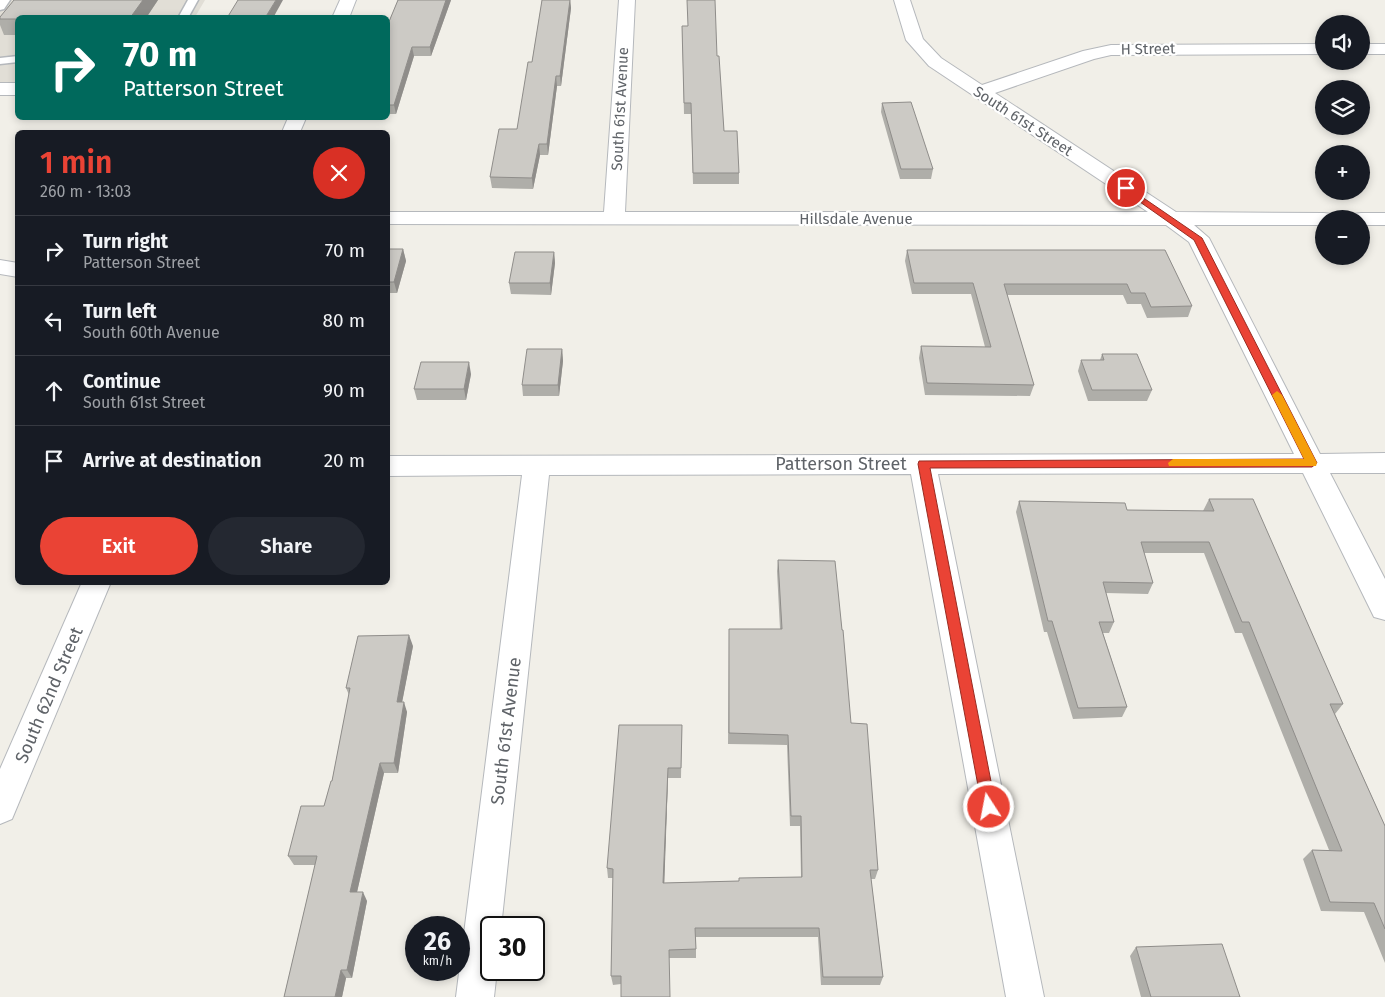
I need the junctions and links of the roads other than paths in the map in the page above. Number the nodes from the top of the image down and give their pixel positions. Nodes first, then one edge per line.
1 (5, 0) edge
2 (193, 0) edge
3 (348, 0) edge
4 (627, 0) edge
5 (902, 0) edge
6 (0, 7) edge
7 (185, 15) edge
8 (341, 15) edge
9 (1315, 49) edge
10 (1370, 49) edge
11 (1385, 49) edge
12 (15, 59) edge
13 (0, 61) edge
14 (0, 89) edge
15 (15, 89) edge
16 (978, 92) junction
17 (390, 218) edge
18 (614, 219) junction
19 (1171, 219) junction
20 (1315, 219) edge
21 (1370, 219) edge
22 (1385, 219) edge
23 (0, 267) edge
24 (15, 270) edge
25 (1312, 463) junction
26 (1385, 463) edge
27 (923, 464) junction
28 (537, 465) junction
29 (390, 466) edge
30 (96, 585) edge
31 (1385, 608) edge
32 (0, 808) edge
33 (476, 997) edge
34 (1025, 997) edge

1 - 6 lane
2 - 7 lane
3 - 8 street
4 - 18 street, South 61st Avenue
5 - 16 street, South 61st Street
9 - 16 street, H Street
10 - 11 street
12 - 13 lane
14 - 15 street
16 - 19 street, South 61st Street
17 - 18 street, Hillsdale Avenue
18 - 19 street, Hillsdale Avenue
19 - 20 street, Hillsdale Avenue
19 - 25 street, South 61st Street
21 - 22 street
23 - 24 street
25 - 26 street, Patterson Street
25 - 27 street, Patterson Street
25 - 31 street, South 61st Street
27 - 28 street, Patterson Street
27 - 34 street
28 - 29 street, Patterson Street
28 - 33 street, South 61st Avenue
30 - 32 street, South 62nd Street

